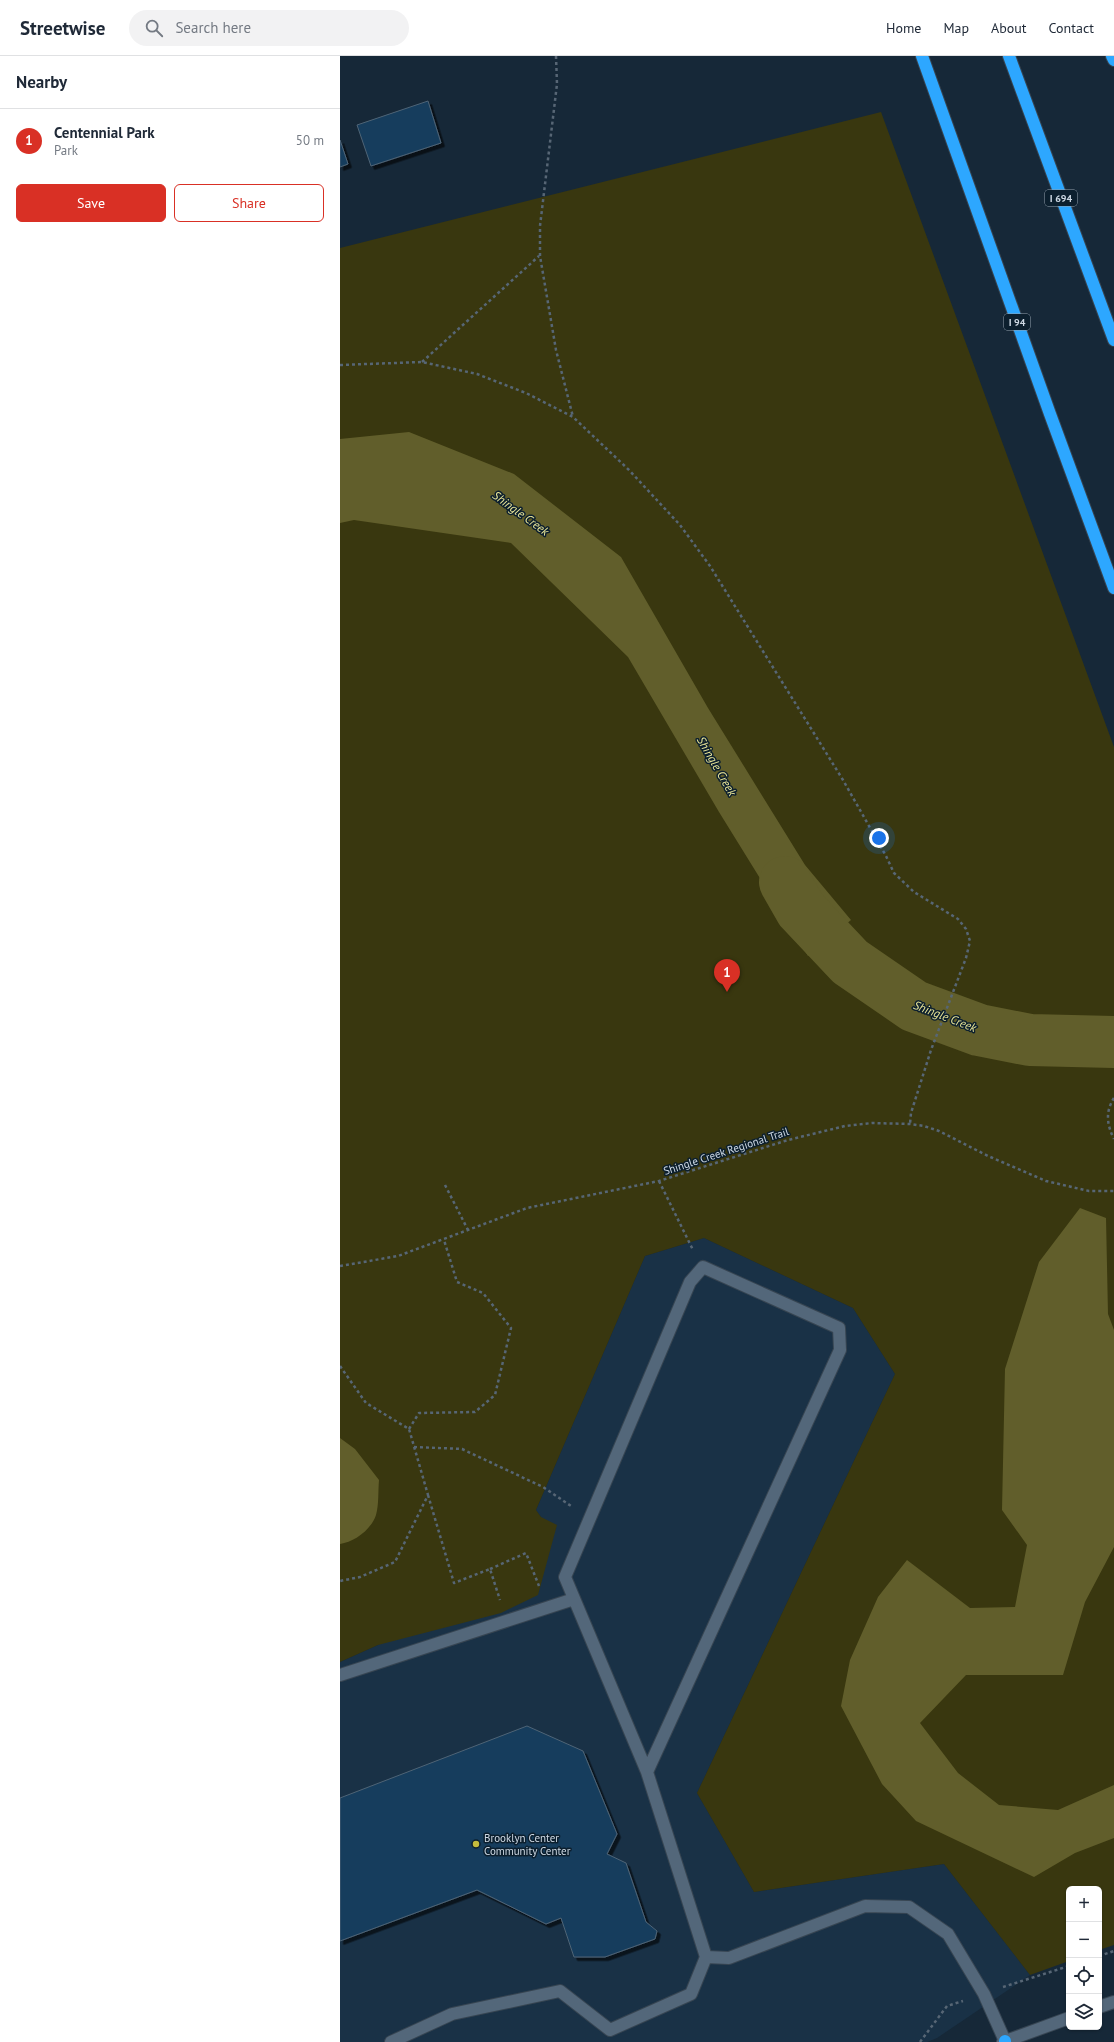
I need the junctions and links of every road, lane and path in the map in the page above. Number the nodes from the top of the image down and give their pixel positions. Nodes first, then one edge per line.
1 (556, 56) edge
2 (922, 56) edge
3 (1009, 56) edge
4 (1112, 56) edge
5 (1114, 60) edge
6 (540, 256) junction
7 (1114, 340) edge
8 (422, 362) junction
9 (340, 365) edge
10 (573, 417) junction
11 (1114, 588) edge
12 (1114, 1098) edge
13 (910, 1124) junction
14 (1114, 1139) edge
15 (659, 1181) junction
16 (445, 1185) dead end
17 (1114, 1191) edge
18 (468, 1230) junction
19 (444, 1240) junction
20 (340, 1266) edge
21 (704, 1267) junction
22 (340, 1366) edge
23 (409, 1429) junction
24 (414, 1447) junction
25 (428, 1495) junction
26 (589, 1518) junction
27 (490, 1569) junction
28 (340, 1581) edge
29 (539, 1586) junction
30 (533, 1589) dead end
31 (574, 1599) junction
32 (501, 1603) dead end
33 (549, 1608) junction
34 (340, 1675) edge
35 (647, 1772) junction
36 (1114, 1951) edge
37 (1102, 1955) edge
38 (706, 1957) junction
39 (1114, 2002) edge
40 (1102, 2006) edge
41 (1066, 2019) edge
42 (391, 2042) edge
43 (1004, 2042) edge

1 - 6 path
2 - 11 highway, I 94
3 - 7 highway, I 694
4 - 5 highway
6 - 8 path
6 - 10 path
8 - 9 path
8 - 10 path
10 - 13 path
12 - 14 path
13 - 15 path, Shingle Creek Regional Trail
13 - 17 path, Shingle Creek Regional Trail
15 - 18 path, Shingle Creek Regional Trail
15 - 21 path
16 - 18 path
18 - 19 path, Shingle Creek Regional Trail
19 - 20 path, Shingle Creek Regional Trail
19 - 23 path
21 - 26 street
21 - 35 street
22 - 23 path
23 - 24 path
24 - 25 path
24 - 26 path
25 - 27 path
25 - 28 path
26 - 31 street
27 - 29 path
27 - 32 path
29 - 30 path
29 - 33 path
31 - 33 street
31 - 35 street
33 - 34 street
35 - 38 street
36 - 37 path
38 - 42 street
38 - 43 street
39 - 40 street
41 - 43 street

